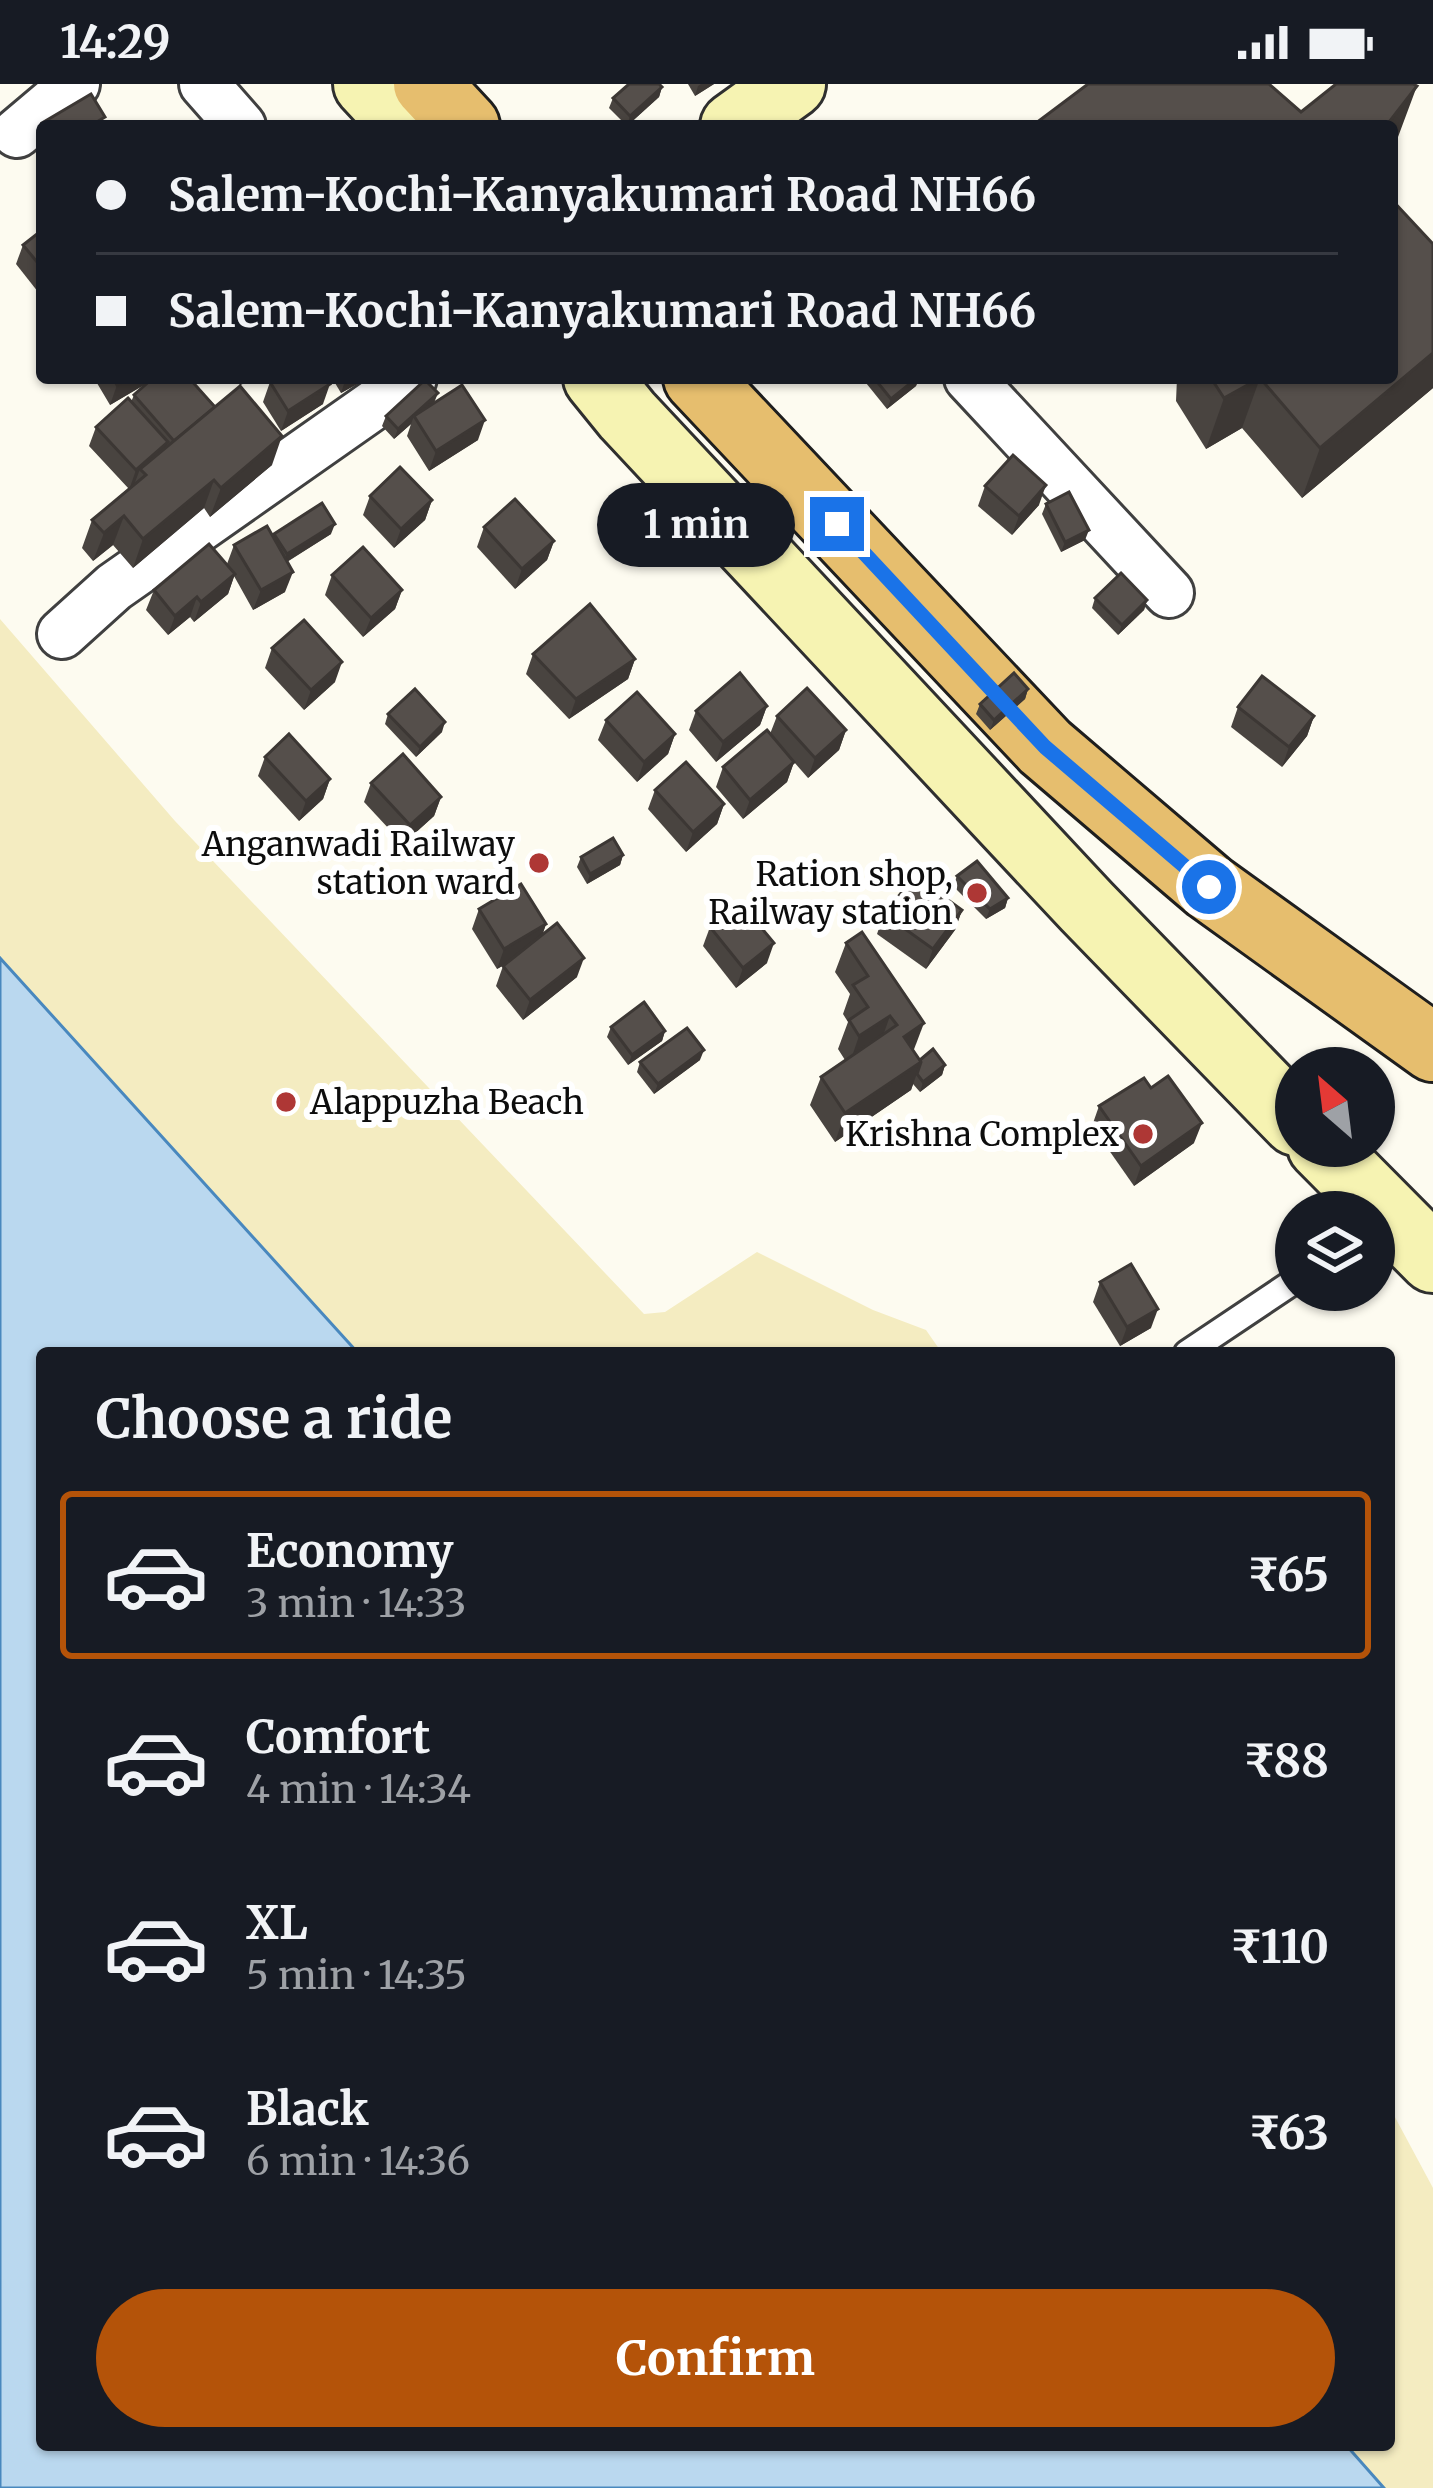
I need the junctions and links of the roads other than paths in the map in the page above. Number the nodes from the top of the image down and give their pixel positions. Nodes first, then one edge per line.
1 (75, 84) edge
2 (205, 84) edge
3 (367, 84) edge
4 (427, 84) edge
5 (791, 84) edge
6 (38, 120) edge
7 (236, 120) edge
8 (400, 120) edge
9 (460, 120) edge
10 (742, 120) edge
11 (403, 384) edge
12 (602, 384) edge
13 (703, 384) edge
14 (976, 384) edge
15 (1169, 592) dead end
16 (62, 634) dead end
17 (1433, 1048) edge
18 (1275, 1100) edge
19 (1340, 1167) edge
20 (1400, 1235) edge
21 (1275, 1294) edge
22 (1196, 1347) edge

1 - 6 street
2 - 7 street
3 - 8 main road
4 - 9 highway
5 - 10 main road
11 - 16 street
12 - 18 main road
13 - 17 highway
14 - 15 street
19 - 20 main road
21 - 22 lane

